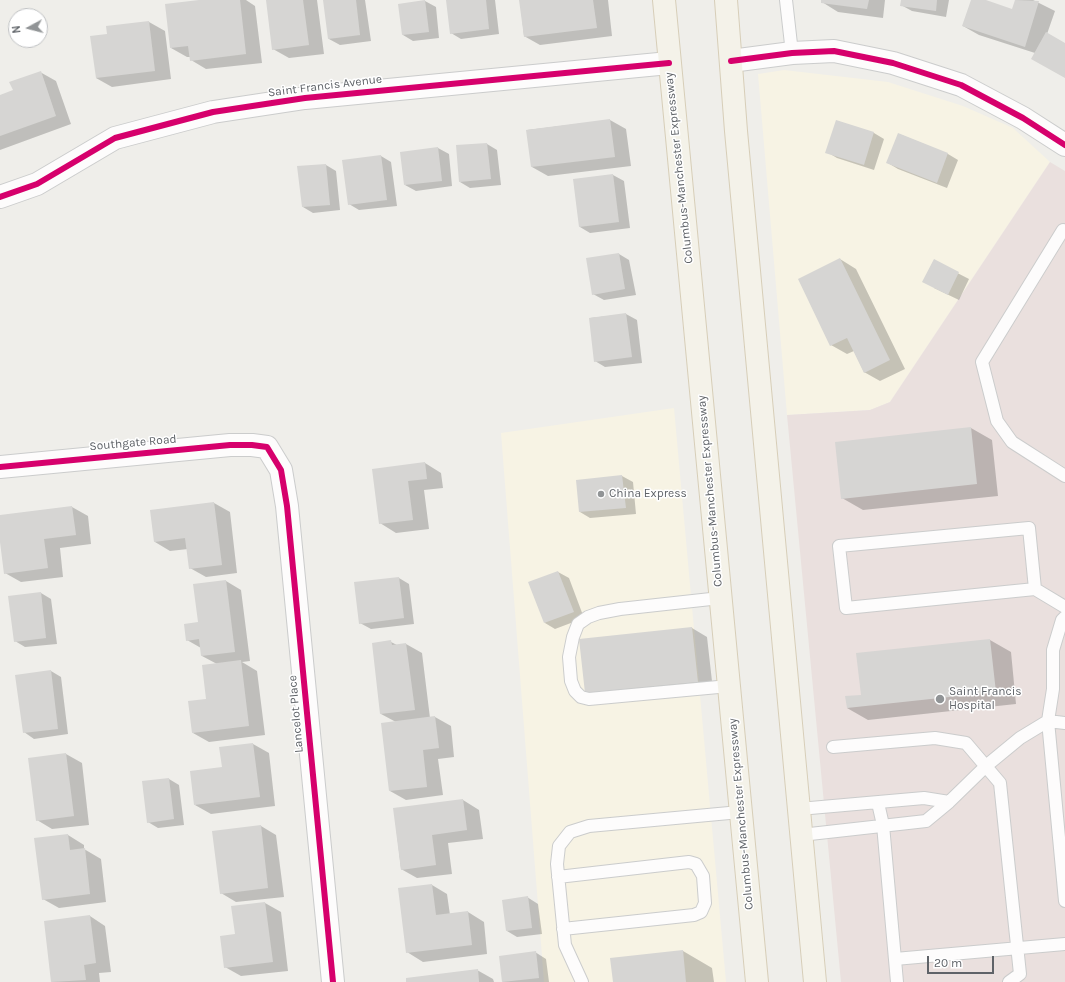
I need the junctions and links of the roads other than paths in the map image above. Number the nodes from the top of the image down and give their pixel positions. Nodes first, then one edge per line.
1 (664, 0) edge
2 (726, 0) edge
3 (786, 0) edge
4 (792, 53) junction
5 (731, 61) junction
6 (669, 63) junction
7 (1065, 144) edge
8 (0, 196) edge
9 (1065, 231) edge
10 (267, 447) joint
11 (0, 466) edge
12 (1065, 476) edge
13 (1035, 589) junction
14 (720, 598) junction
15 (1065, 607) edge
16 (1065, 617) edge
17 (728, 686) junction
18 (1048, 721) junction
19 (1065, 722) edge
20 (833, 747) dead end
21 (986, 766) junction
22 (878, 802) junction
23 (949, 802) junction
24 (799, 809) junction
25 (740, 812) junction
26 (883, 825) junction
27 (801, 835) junction
28 (558, 877) junction
29 (1065, 901) edge
30 (563, 929) junction
31 (752, 936) junction
32 (1065, 944) edge
33 (1018, 948) junction
34 (895, 959) junction
35 (333, 982) edge
36 (582, 982) edge
37 (757, 982) edge
38 (772, 982) edge
39 (815, 982) edge
40 (897, 982) edge
41 (1009, 982) edge

1 - 6 main road, Columbus-Manchester Expressway
2 - 5 main road
3 - 4 lane
4 - 5 street
4 - 7 street
5 - 24 main road
6 - 8 street, Saint Francis Avenue
6 - 14 main road, Columbus-Manchester Expressway
9 - 12 lane
10 - 11 street, Southgate Road
10 - 35 street, Lancelot Place
13 - 13 lane
13 - 15 lane
14 - 17 main road, Columbus-Manchester Expressway
14 - 17 lane
16 - 18 lane
17 - 25 main road, Columbus-Manchester Expressway
18 - 19 lane
18 - 21 lane
18 - 29 lane
20 - 21 lane
21 - 23 lane
21 - 33 lane
22 - 23 lane
22 - 24 lane
22 - 26 lane
23 - 26 lane
24 - 27 main road
25 - 28 lane
25 - 31 main road, Columbus-Manchester Expressway
26 - 27 lane
26 - 34 lane
27 - 39 main road
28 - 30 lane
28 - 30 lane
30 - 36 lane
31 - 37 main road, Columbus-Manchester Expressway
31 - 38 main road
32 - 33 lane
33 - 34 lane
33 - 41 lane
34 - 40 lane

